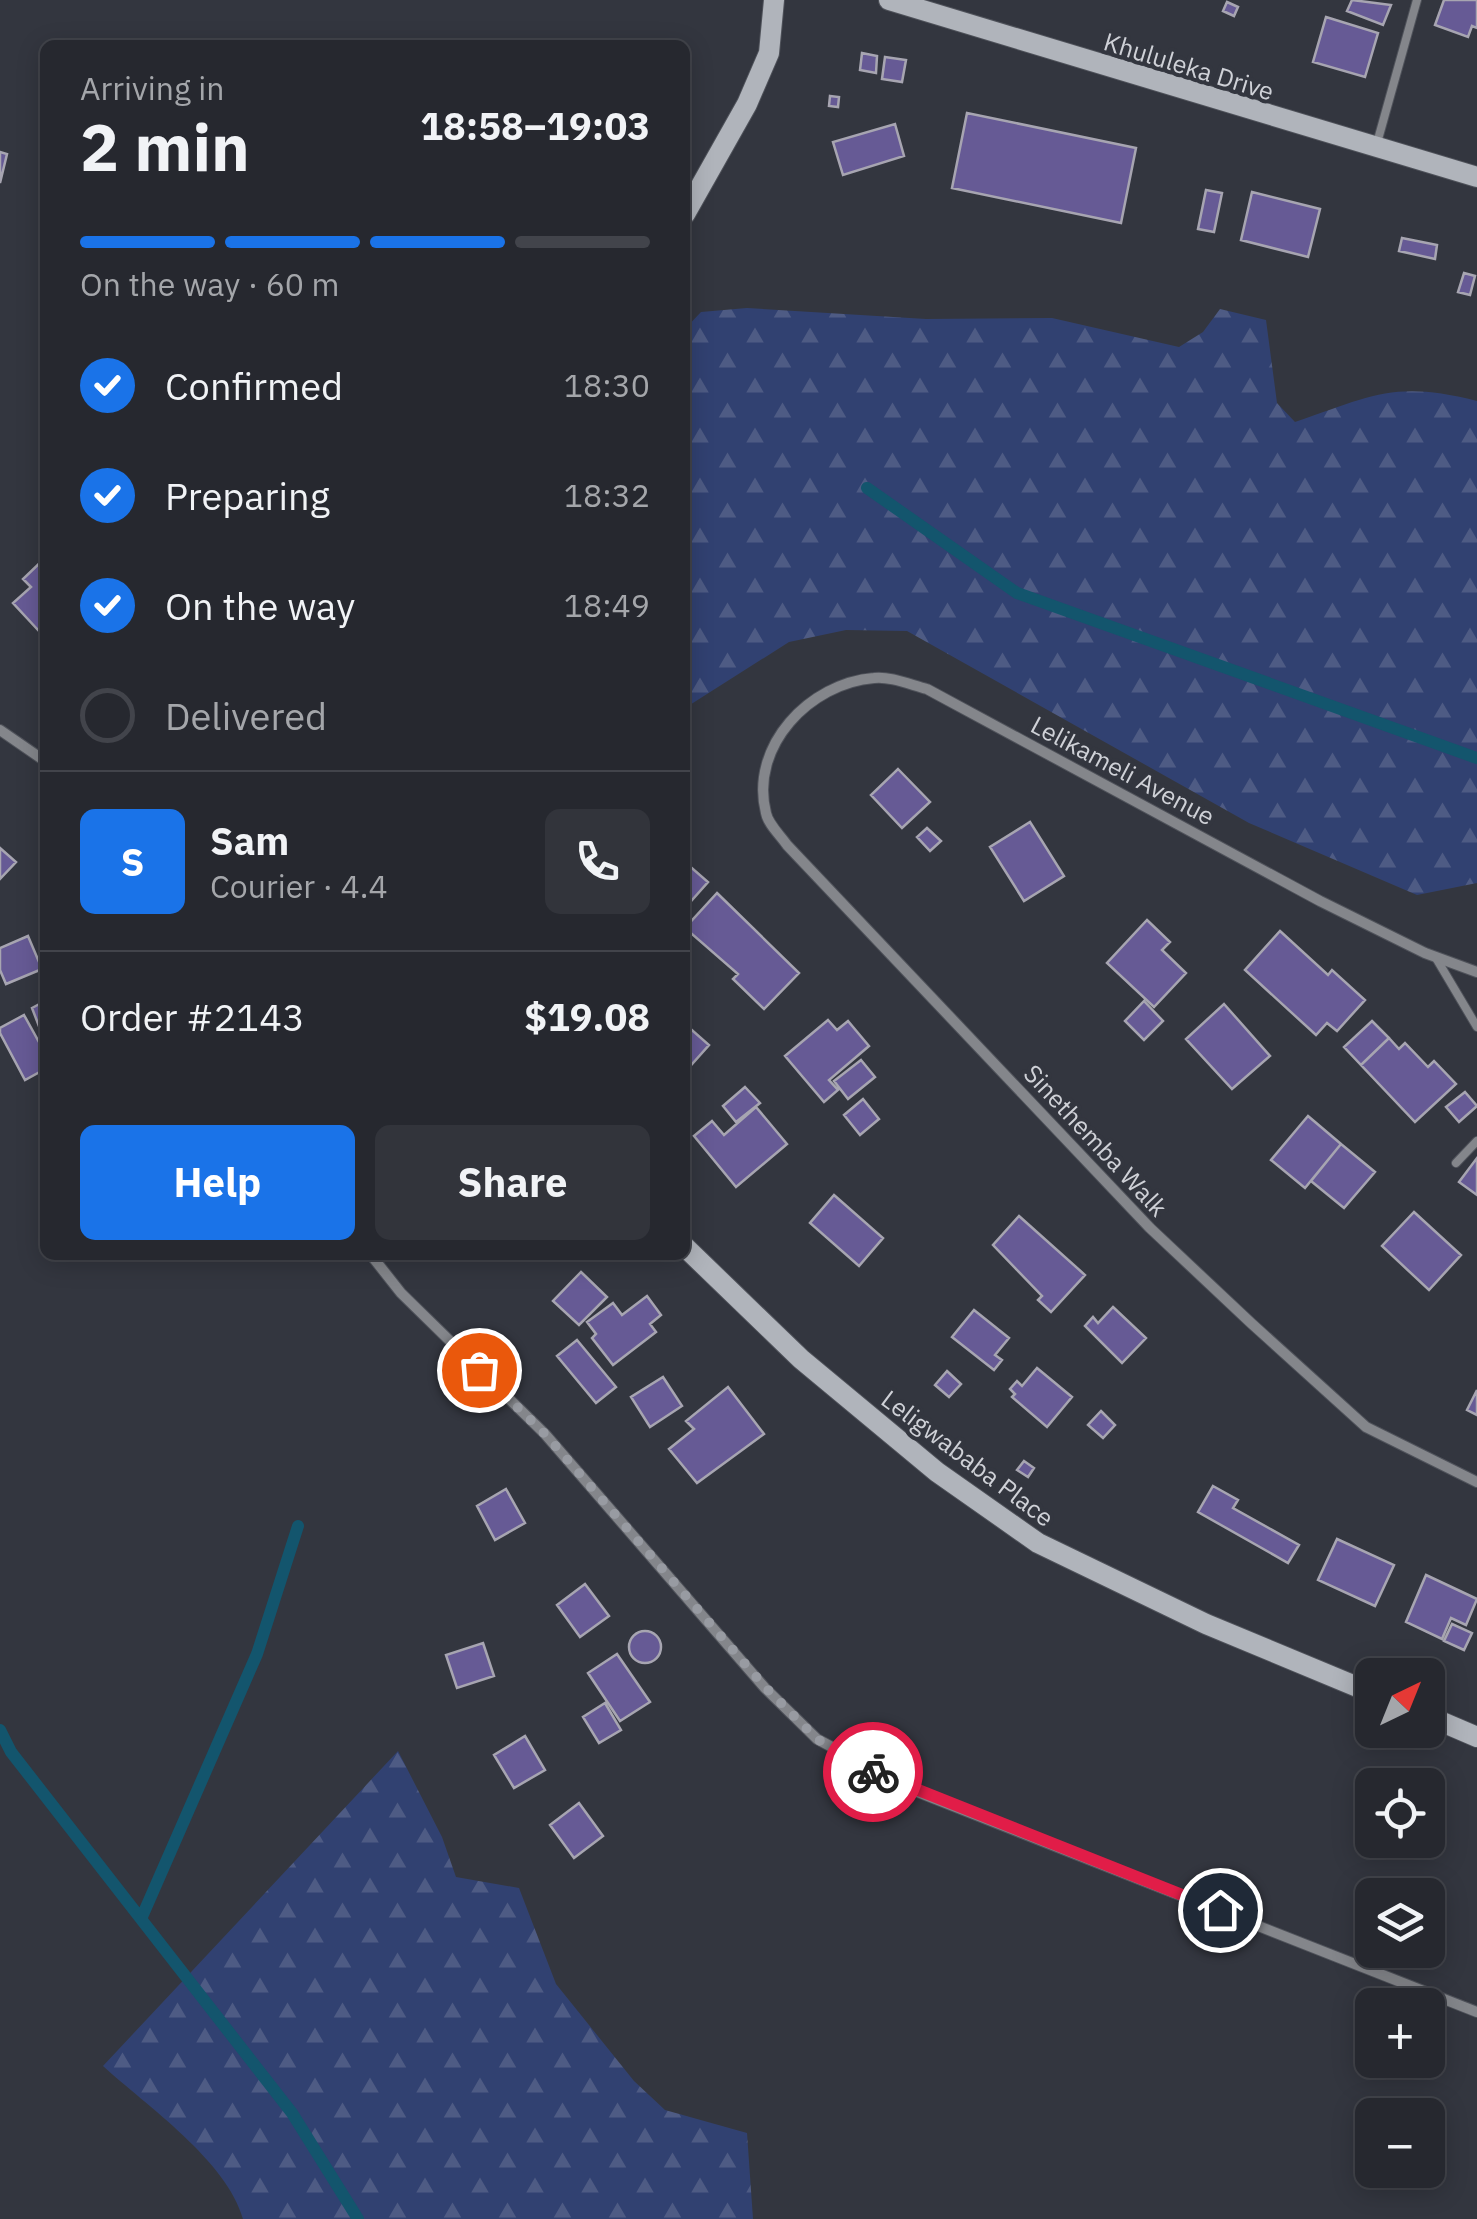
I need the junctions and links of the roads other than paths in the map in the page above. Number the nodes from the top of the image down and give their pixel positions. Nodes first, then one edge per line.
1 (774, 0) edge
2 (888, 0) edge
3 (1418, 0) edge
4 (1376, 148) junction
5 (1477, 177) edge
6 (690, 205) edge
7 (0, 730) edge
8 (40, 758) edge
9 (769, 760) joint
10 (1436, 957) junction
11 (1477, 972) edge
12 (1477, 1027) edge
13 (1477, 1140) edge
14 (1456, 1163) dead end
15 (690, 1253) edge
16 (375, 1260) edge
17 (1477, 1482) edge
18 (1355, 1686) edge
19 (1445, 1723) edge
20 (1477, 1737) edge
21 (1477, 2012) edge

1 - 6 street
2 - 4 street, Khululeka Drive
3 - 4 lane
4 - 5 street, Khululeka Drive
7 - 8 street
9 - 10 street, Lelikameli Avenue
9 - 17 street, Sinethemba Walk
10 - 11 street, Lelikameli Avenue
10 - 12 lane
13 - 14 lane
15 - 18 street, Leligwababa Place
16 - 21 street
19 - 20 street

